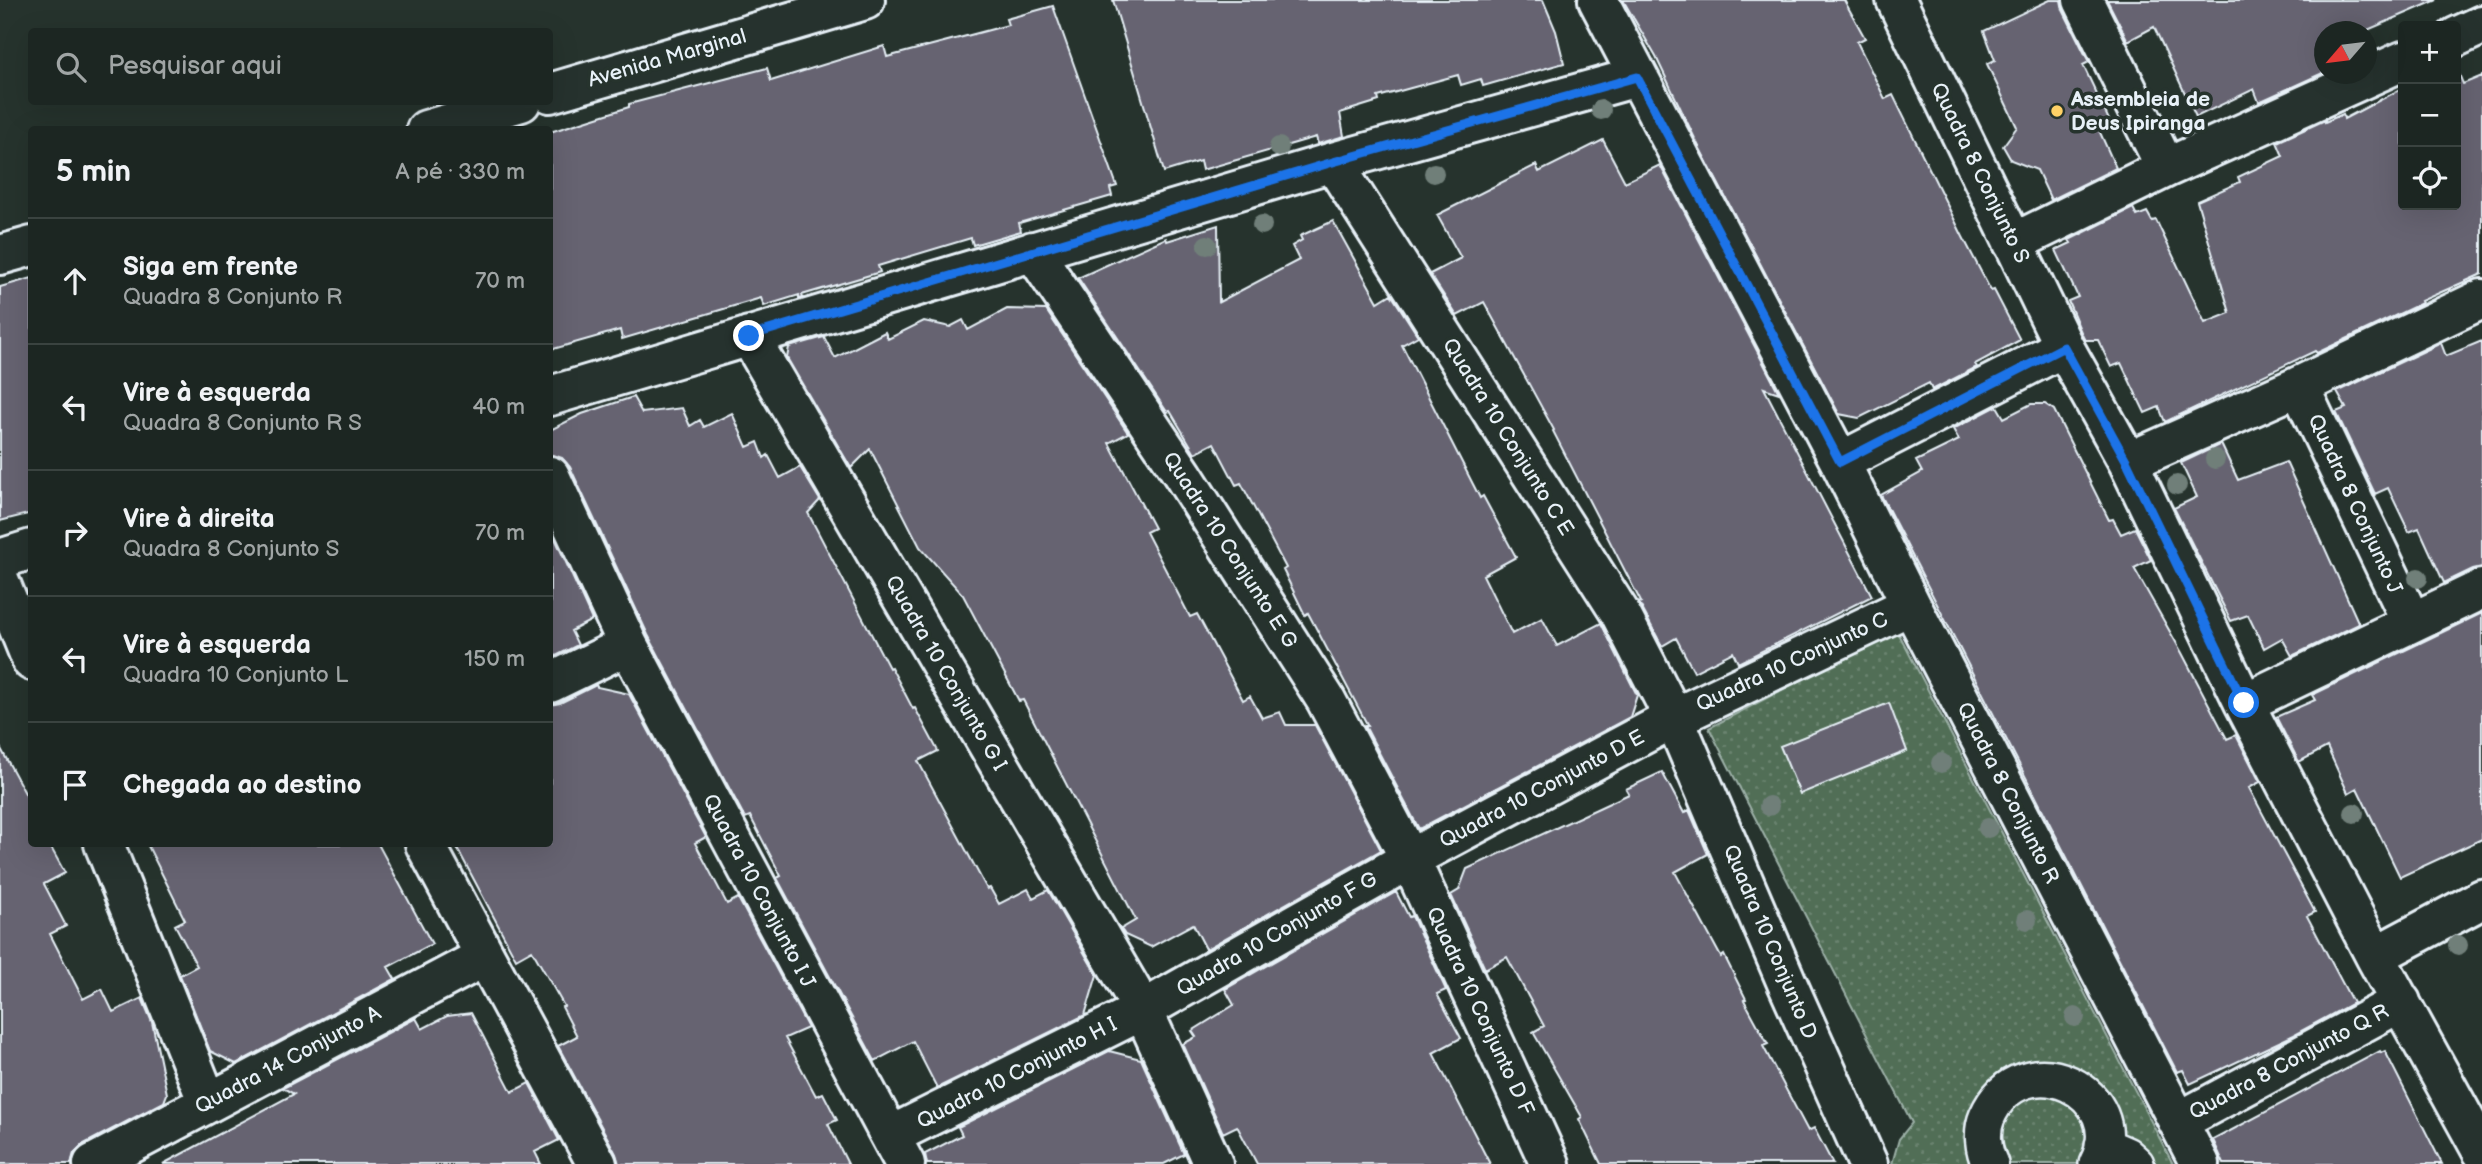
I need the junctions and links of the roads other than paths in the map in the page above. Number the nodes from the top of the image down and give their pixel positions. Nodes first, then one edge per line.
1 (865, 0) edge
2 (1598, 0) edge
3 (2083, 0) edge
4 (1904, 3) edge
5 (2482, 25) edge
6 (2461, 35) edge
7 (2398, 63) edge
8 (1637, 77) junction
9 (553, 92) edge
10 (511, 105) edge
11 (440, 126) edge
12 (1333, 162) junction
13 (2166, 168) junction
14 (2013, 243) junction
15 (28, 247) edge
16 (1033, 251) junction
17 (0, 255) edge
18 (2482, 299) edge
19 (749, 336) junction
20 (2064, 347) junction
21 (2299, 386) junction
22 (553, 396) edge
23 (1840, 462) junction
24 (2127, 462) junction
25 (553, 483) edge
26 (28, 550) edge
27 (0, 559) edge
28 (0, 582) edge
29 (2482, 589) edge
30 (1911, 605) junction
31 (2411, 621) junction
32 (628, 645) junction
33 (28, 651) edge
34 (553, 682) edge
35 (2244, 703) junction
36 (1674, 718) junction
37 (105, 847) edge
38 (427, 847) edge
39 (1410, 859) junction
40 (2482, 899) edge
41 (2375, 956) junction
42 (484, 957) junction
43 (2400, 1002) junction
44 (1143, 1010) junction
45 (208, 1103) junction
46 (2178, 1122) junction
47 (897, 1150) edge
48 (2482, 1151) edge
49 (2100, 1154) edge
50 (93, 1164) edge
51 (597, 1164) edge
52 (1213, 1164) edge
53 (1550, 1164) edge
54 (1868, 1164) edge
55 (1990, 1164) edge
56 (2136, 1164) edge
57 (2200, 1164) edge

1 - 9 street, Avenida Marginal
2 - 8 street
3 - 13 street
4 - 14 street, Quadra 8 Conjunto S
5 - 6 street
7 - 13 street
8 - 12 street
8 - 23 street
10 - 11 street
12 - 16 street
12 - 36 street, Quadra 10 Conjunto C E
13 - 14 street
14 - 20 street, Quadra 8 Conjunto S
15 - 17 street
16 - 19 street
16 - 39 street, Quadra 10 Conjunto E G
18 - 21 street
19 - 22 street
19 - 44 street, Quadra 10 Conjunto G I
20 - 23 street
20 - 24 street
21 - 24 street
21 - 31 street, Quadra 8 Conjunto J
23 - 30 street, Quadra 8 Conjunto R
24 - 35 street
25 - 32 street, Quadra 10 Conjunto I J
26 - 27 street
28 - 33 street
29 - 31 street
30 - 36 street, Quadra 10 Conjunto C
30 - 46 street, Quadra 8 Conjunto R
31 - 35 street
32 - 34 street
32 - 47 street, Quadra 10 Conjunto I J
35 - 41 street
36 - 39 street, Quadra 10 Conjunto D E
36 - 54 street, Quadra 10 Conjunto D
37 - 45 street
38 - 42 street
39 - 44 street, Quadra 10 Conjunto F G
39 - 53 street, Quadra 10 Conjunto D F
40 - 41 street
41 - 43 street
42 - 45 street, Quadra 14 Conjunto A
42 - 51 street
43 - 46 street, Quadra 8 Conjunto Q R
43 - 48 street
44 - 47 street, Quadra 10 Conjunto H I
44 - 52 street, Quadra 10 Conjunto G I
45 - 50 street, Quadra 14 Conjunto A
46 - 57 street, Quadra 8 Conjunto R
49 - 55 street
49 - 56 street

